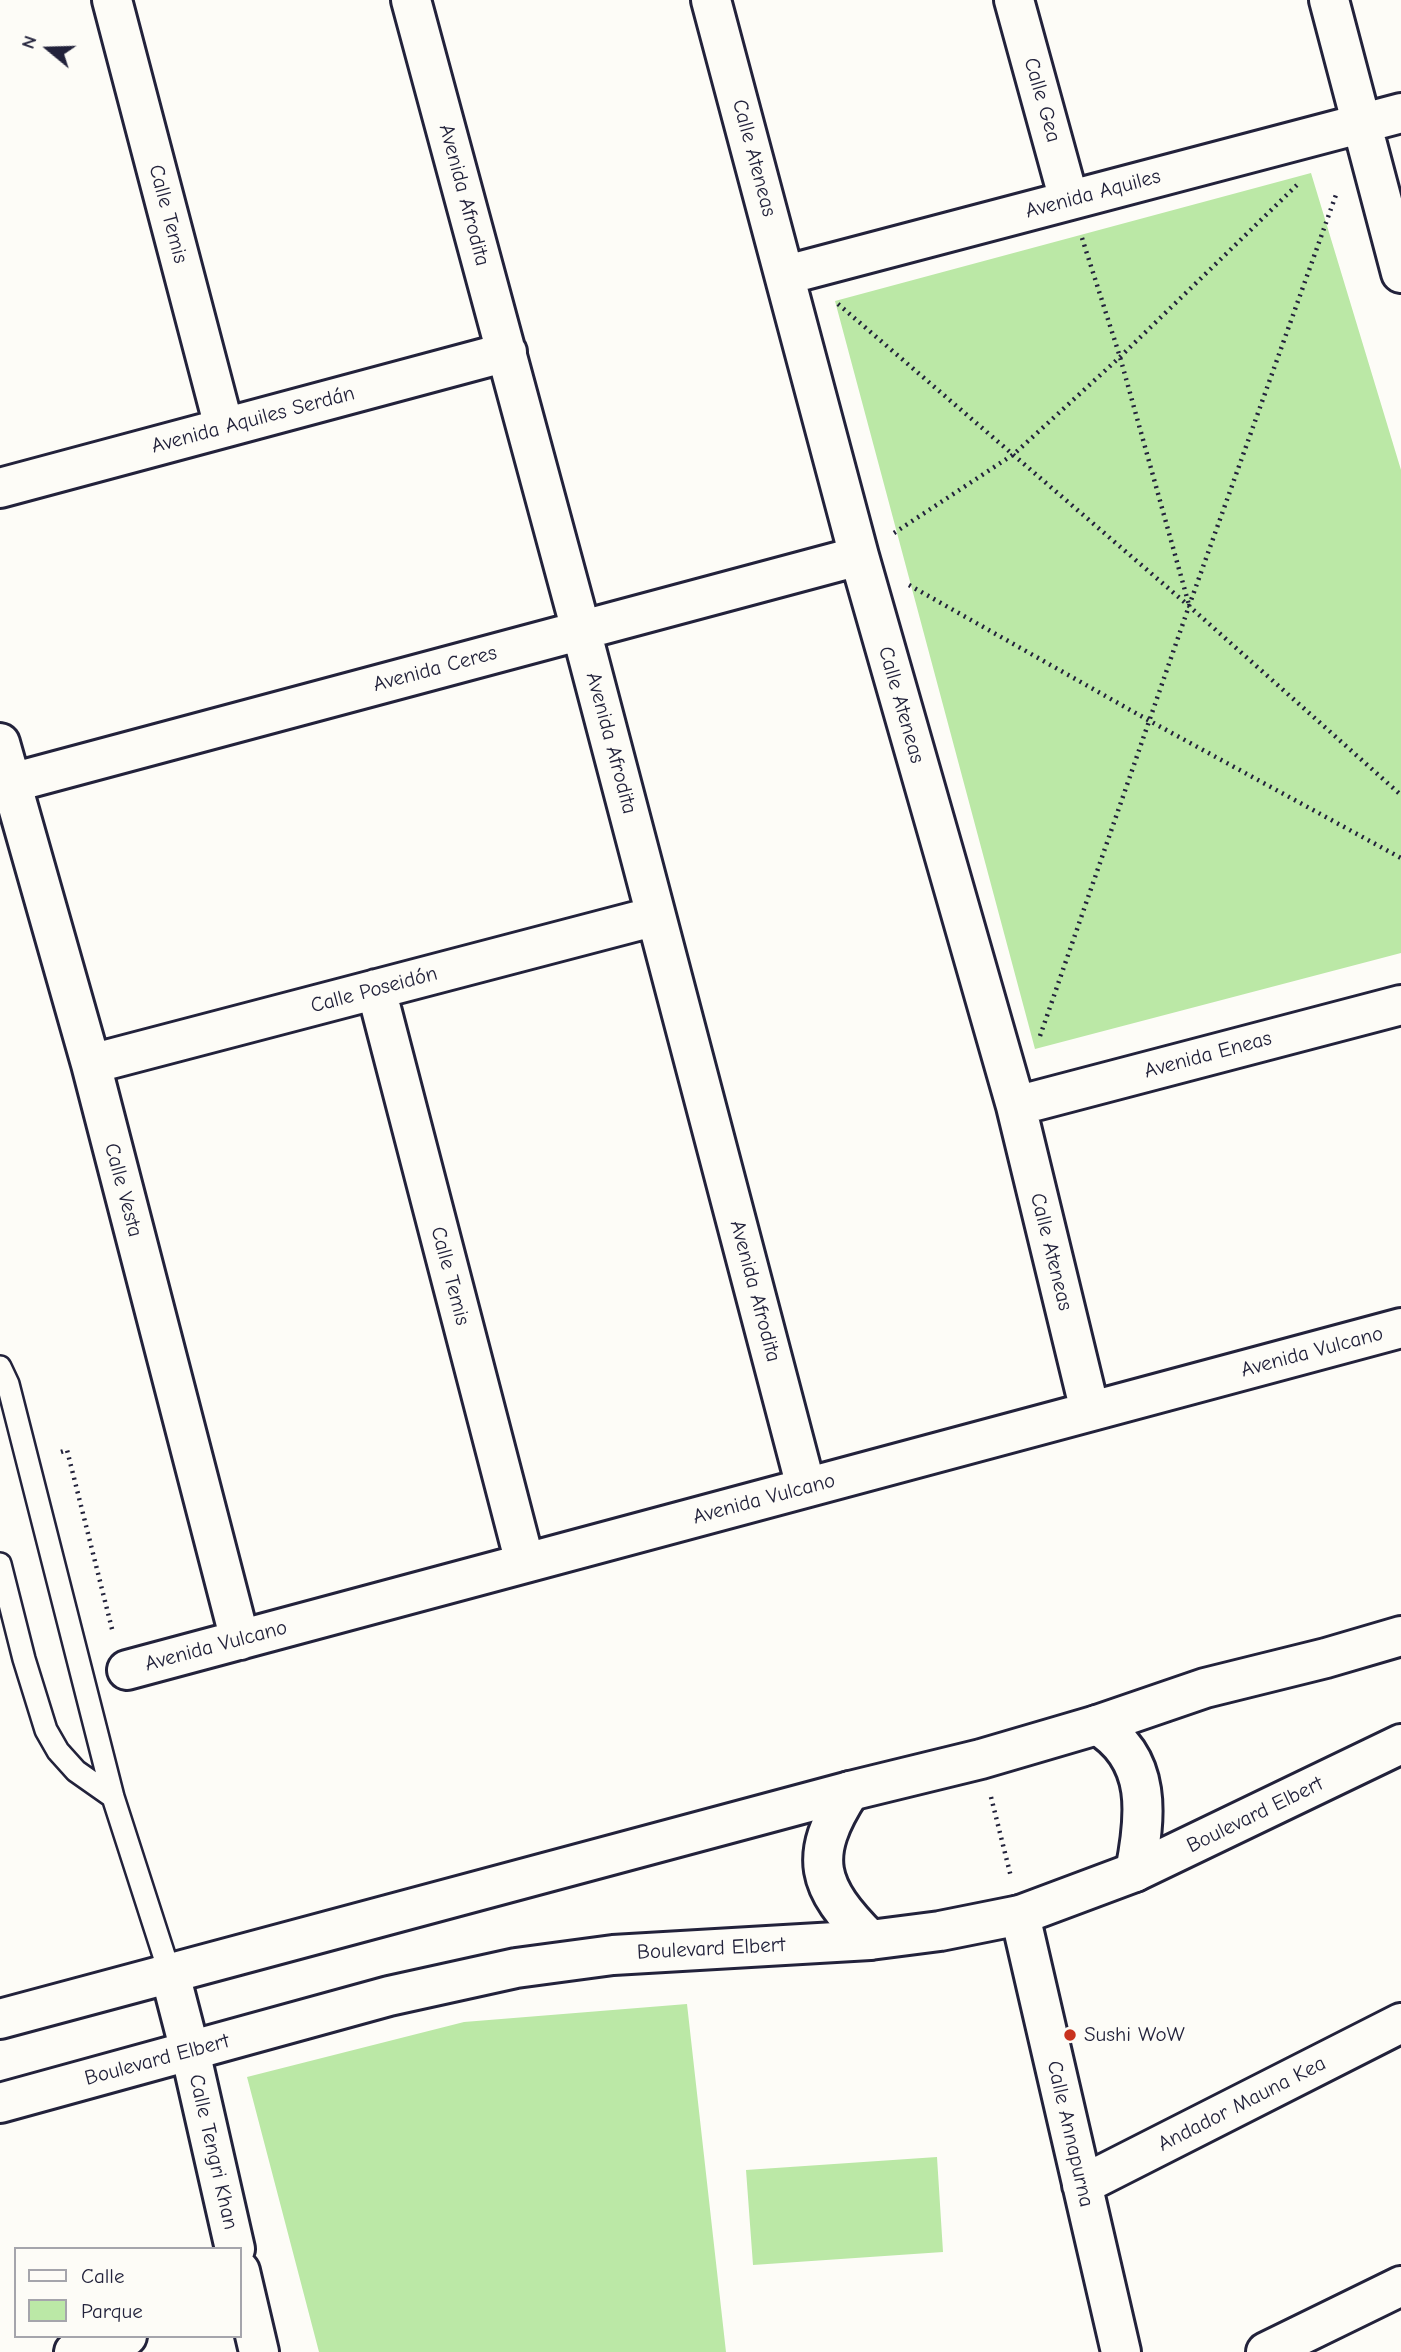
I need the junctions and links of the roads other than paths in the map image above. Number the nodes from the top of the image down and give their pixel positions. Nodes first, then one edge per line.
1 (112, 0) edge
2 (411, 0) edge
3 (712, 0) edge
4 (1014, 0) edge
5 (1329, 0) edge
6 (1401, 113) edge
7 (1361, 123) junction
8 (1069, 200) junction
9 (1401, 273) edge
10 (786, 275) junction
11 (507, 352) junction
12 (224, 427) junction
13 (0, 488) edge
14 (859, 556) junction
15 (581, 630) junction
16 (0, 743) edge
17 (11, 783) junction
18 (656, 916) junction
19 (376, 989) junction
20 (1401, 1005) edge
21 (91, 1064) junction
22 (1016, 1106) junction
23 (1401, 1328) edge
24 (3, 1379) edge
25 (1090, 1411) junction
26 (806, 1487) junction
27 (525, 1563) junction
28 (0, 1564) edge
29 (1401, 1636) edge
30 (240, 1640) junction
31 (127, 1670) road end
32 (1097, 1725) junction
33 (1401, 1744) edge
34 (849, 1791) junction
35 (113, 1797) junction
36 (1135, 1872) junction
37 (1020, 1915) junction
38 (870, 1940) junction
39 (170, 1974) junction
40 (0, 2019) edge
41 (1401, 2023) edge
42 (190, 2050) junction
43 (0, 2103) edge
44 (1082, 2185) junction
45 (235, 2247) edge
46 (1401, 2286) edge
47 (242, 2292) edge
48 (120, 2338) edge
49 (74, 2352) edge
50 (259, 2352) edge
51 (1121, 2352) edge
52 (1266, 2352) edge

1 - 12 street, Calle Temis
2 - 11 street, Avenida Afrodita
3 - 10 street, Calle Ateneas
4 - 8 street, Calle Gea
5 - 7 street
6 - 7 street, Avenida Aquiles
7 - 8 street, Avenida Aquiles
7 - 9 street
8 - 10 street, Avenida Aquiles
10 - 14 street, Calle Ateneas
11 - 12 street, Avenida Aquiles Serdán
11 - 15 street, Avenida Afrodita
12 - 13 street, Avenida Aquiles Serdán
14 - 15 street, Avenida Ceres
14 - 22 street, Calle Ateneas
15 - 17 street, Avenida Ceres
15 - 18 street, Avenida Afrodita
16 - 17 street, Calle Vesta
17 - 21 street, Calle Vesta
18 - 19 street, Calle Poseidón
18 - 26 street, Avenida Afrodita
19 - 21 street, Calle Poseidón
19 - 27 street, Calle Temis
20 - 22 street, Avenida Eneas
21 - 30 street, Calle Vesta
22 - 25 street, Calle Ateneas
23 - 25 street, Avenida Vulcano
24 - 35 lane
25 - 26 street, Avenida Vulcano
26 - 27 street, Avenida Vulcano
27 - 30 street, Avenida Vulcano
28 - 35 lane
29 - 32 street
30 - 31 street, Avenida Vulcano
32 - 34 street
32 - 36 street
33 - 36 street, Boulevard Elbert
34 - 38 street
34 - 39 street
35 - 39 lane
36 - 37 street, Boulevard Elbert
37 - 38 street, Boulevard Elbert
37 - 44 street, Calle Annapurna
38 - 42 street, Boulevard Elbert
39 - 40 street
39 - 42 street, Calle Tengri Khan
41 - 44 street, Andador Mauna Kea
42 - 43 street, Boulevard Elbert
42 - 45 street, Calle Tengri Khan
44 - 51 street, Calle Annapurna
46 - 52 street
47 - 50 street
48 - 49 street

